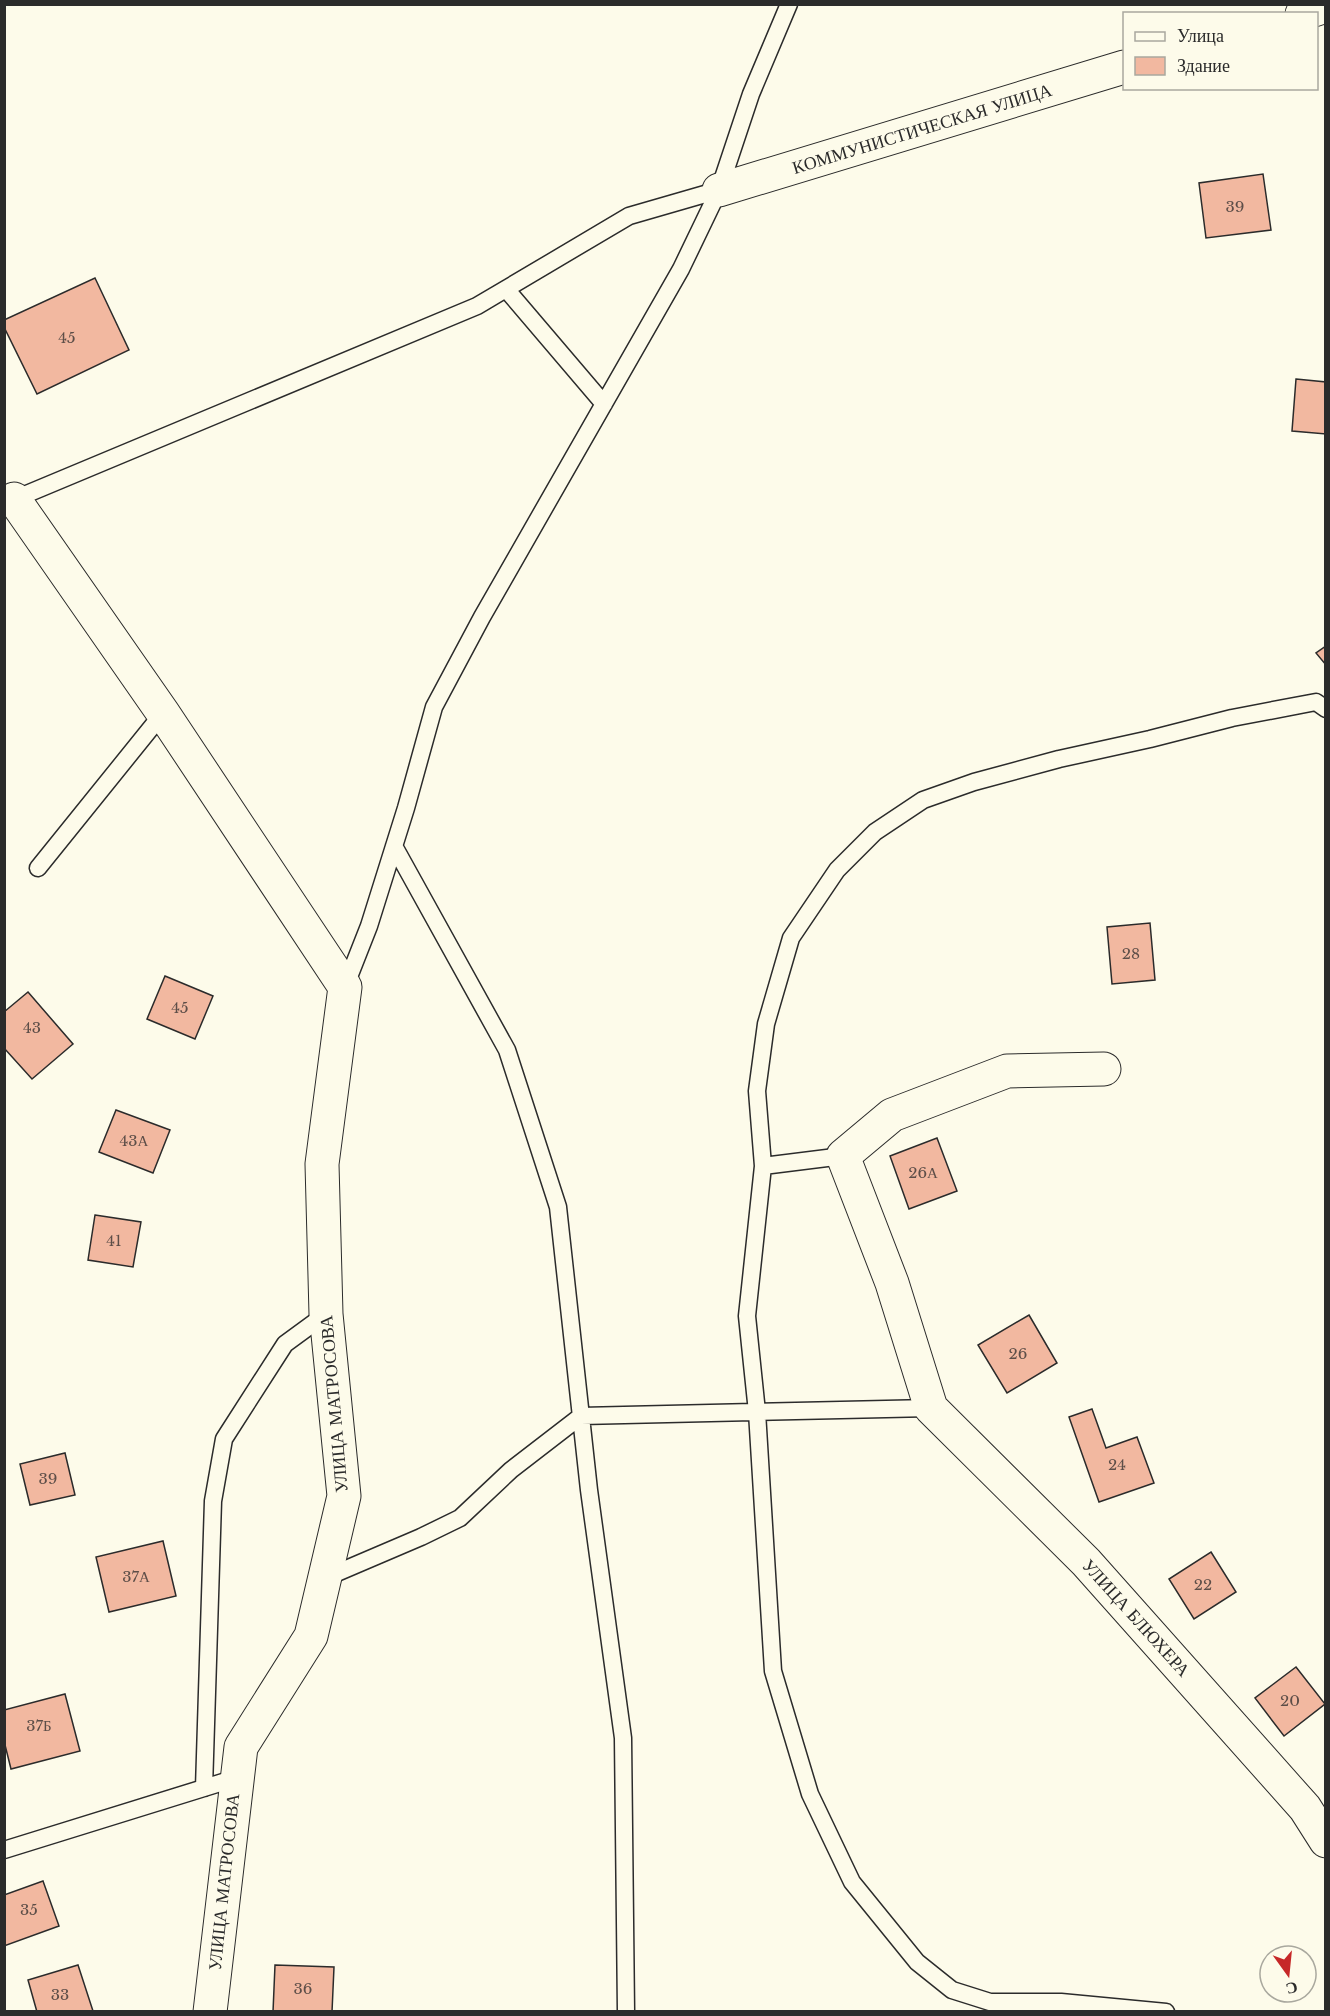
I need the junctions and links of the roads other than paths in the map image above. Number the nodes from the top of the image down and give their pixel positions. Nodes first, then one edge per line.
1 (789, 4) edge
2 (1326, 6) edge
3 (1305, 12) edge
4 (1123, 68) edge
5 (719, 190) junction
6 (506, 289) junction
7 (604, 404) junction
8 (9, 501) edge
9 (1326, 709) edge
10 (164, 713) junction
11 (394, 846) junction
12 (38, 868) dead end
13 (345, 987) junction
14 (1104, 1069) dead end
15 (843, 1156) junction
16 (763, 1166) junction
17 (326, 1314) junction
18 (931, 1408) junction
19 (757, 1412) junction
20 (581, 1416) junction
21 (325, 1578) junction
22 (236, 1778) junction
23 (204, 1788) junction
24 (1326, 1841) edge
25 (4, 1850) edge
26 (210, 2012) edge
27 (626, 2012) edge
28 (1166, 2012) edge

1 - 5 lane
2 - 3 street
4 - 5 street, КОММУНИСТИЧЕСКАЯ УЛИЦА
5 - 6 lane
5 - 7 lane
6 - 7 lane
6 - 8 lane
7 - 11 lane
8 - 10 street
9 - 16 lane
10 - 12 lane
10 - 13 street
11 - 13 lane
11 - 20 lane
13 - 17 street, УЛИЦА МАТРОСОВА
14 - 15 street
15 - 16 lane
15 - 18 street
16 - 19 lane
17 - 21 street, УЛИЦА МАТРОСОВА
17 - 23 lane
18 - 19 lane
18 - 24 street, УЛИЦА БЛЮХЕРА
19 - 20 lane
19 - 28 lane
20 - 21 lane
20 - 27 lane
21 - 22 street, УЛИЦА МАТРОСОВА
22 - 23 lane
22 - 26 street, УЛИЦА МАТРОСОВА
23 - 25 lane

